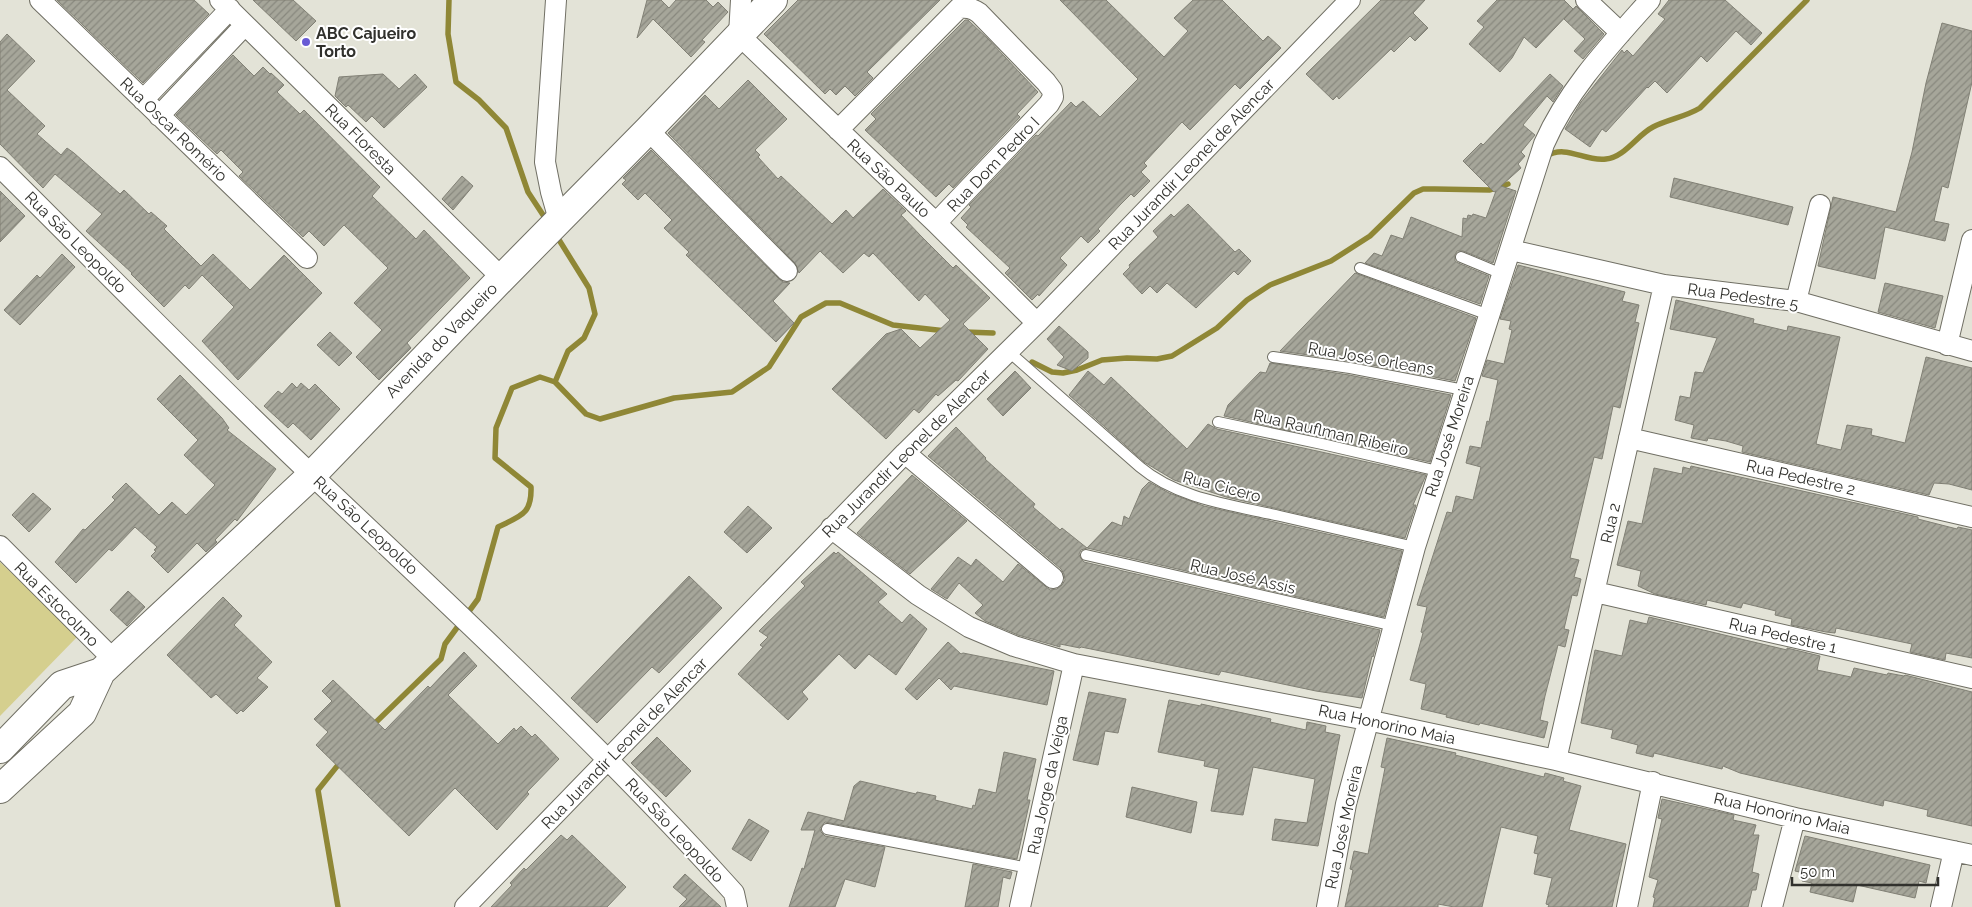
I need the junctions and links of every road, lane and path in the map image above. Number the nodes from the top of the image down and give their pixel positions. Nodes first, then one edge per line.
1 (40, 0) edge
2 (556, 0) edge
3 (741, 0) edge
4 (773, 0) edge
5 (1350, 0) edge
6 (1586, 0) edge
7 (1650, 0) edge
8 (225, 5) edge
9 (245, 25) junction
10 (1621, 33) junction
11 (739, 35) junction
12 (143, 100) junction
13 (159, 116) junction
14 (648, 130) junction
15 (838, 130) junction
16 (0, 168) edge
17 (1820, 205) dead end
18 (936, 223) junction
19 (553, 226) junction
20 (1972, 240) edge
21 (1511, 250) junction
22 (1461, 257) dead end
23 (308, 258) dead end
24 (1360, 268) dead end
25 (787, 271) dead end
26 (1502, 274) junction
27 (502, 278) junction
28 (1664, 285) junction
29 (1796, 301) junction
30 (1489, 314) junction
31 (1037, 323) junction
32 (1947, 345) junction
33 (1972, 350) edge
34 (1008, 351) junction
35 (1273, 357) dead end
36 (1464, 390) junction
37 (1218, 422) dead end
38 (1630, 438) junction
39 (904, 453) junction
40 (1438, 471) junction
41 (312, 475) junction
42 (1972, 517) edge
43 (831, 528) junction
44 (0, 546) edge
45 (1415, 547) junction
46 (1086, 555) dead end
47 (1053, 578) dead end
48 (1595, 592) junction
49 (1394, 626) junction
50 (1074, 664) junction
51 (108, 666) junction
52 (1972, 678) edge
53 (1367, 720) junction
54 (0, 749) edge
55 (609, 759) junction
56 (1556, 760) junction
57 (1653, 782) junction
58 (0, 789) edge
59 (1795, 818) junction
60 (827, 830) dead end
61 (1963, 853) edge
62 (1029, 868) junction
63 (465, 907) edge
64 (737, 907) edge
65 (1020, 907) edge
66 (1327, 907) edge
67 (1627, 907) edge
68 (1772, 907) edge
69 (1941, 907) edge

1 - 12 street, Rua Oscar Romério
2 - 19 street
3 - 11 street
4 - 11 street, Avenida do Vaqueiro
5 - 31 street, Rua Jurandir Leonel de Alencar
6 - 10 street
7 - 10 street, Rua José Moreira
8 - 9 street, Rua Floresta
8 - 12 street
9 - 13 street
9 - 27 street, Rua Floresta
10 - 21 street, Rua José Moreira
11 - 14 street, Avenida do Vaqueiro
11 - 15 street, Rua São Paulo
12 - 13 street, Rua Oscar Romério
13 - 23 street, Rua Oscar Romério
14 - 19 street, Avenida do Vaqueiro
14 - 25 street
15 - 18 street, Rua São Paulo
15 - 18 street, Rua Dom Pedro I
16 - 41 street, Rua São Leopoldo
17 - 29 street
18 - 31 street, Rua São Paulo
19 - 27 street, Avenida do Vaqueiro
20 - 32 street
21 - 26 street, Rua José Moreira
21 - 28 street, Rua Pedestre 5
22 - 26 lane
24 - 30 lane
26 - 30 street, Rua José Moreira
27 - 41 street, Avenida do Vaqueiro
28 - 29 street, Rua Pedestre 5
28 - 38 street, Rua 2
29 - 32 street, Rua Pedestre 5
30 - 36 street, Rua José Moreira
31 - 34 street, Rua Jurandir Leonel de Alencar
32 - 33 street, Rua Pedestre 5
34 - 39 street, Rua Jurandir Leonel de Alencar
34 - 45 lane, Rua Cicero
35 - 36 lane, Rua José Orleans
36 - 40 street, Rua José Moreira
37 - 40 lane, Rua Rauflman Ribeiro
38 - 42 street, Rua Pedestre 2
38 - 48 street, Rua 2
39 - 43 street, Rua Jurandir Leonel de Alencar
39 - 47 street
40 - 45 street, Rua José Moreira
41 - 51 street, Avenida do Vaqueiro
41 - 55 street, Rua São Leopoldo
43 - 50 street, Rua Honorino Maia
43 - 55 street, Rua Jurandir Leonel de Alencar
44 - 51 street, Rua Estocolmo
45 - 49 street, Rua José Moreira
46 - 49 lane, Rua José Assis
48 - 52 street, Rua Pedestre 1
48 - 56 street, Rua 2
49 - 53 street, Rua José Moreira
50 - 53 street, Rua Honorino Maia
50 - 62 street, Rua Jorge da Veiga
51 - 54 street, Avenida do Vaqueiro
51 - 58 street, Avenida do Vaqueiro
53 - 56 street, Rua Honorino Maia
53 - 66 street, Rua José Moreira
55 - 63 street, Rua Jurandir Leonel de Alencar
55 - 64 street, Rua São Leopoldo
56 - 57 street, Rua Honorino Maia
57 - 59 street, Rua Honorino Maia
57 - 67 street
59 - 61 street, Rua Honorino Maia
59 - 68 street
60 - 62 lane
61 - 69 street
62 - 65 street, Rua Jorge da Veiga

